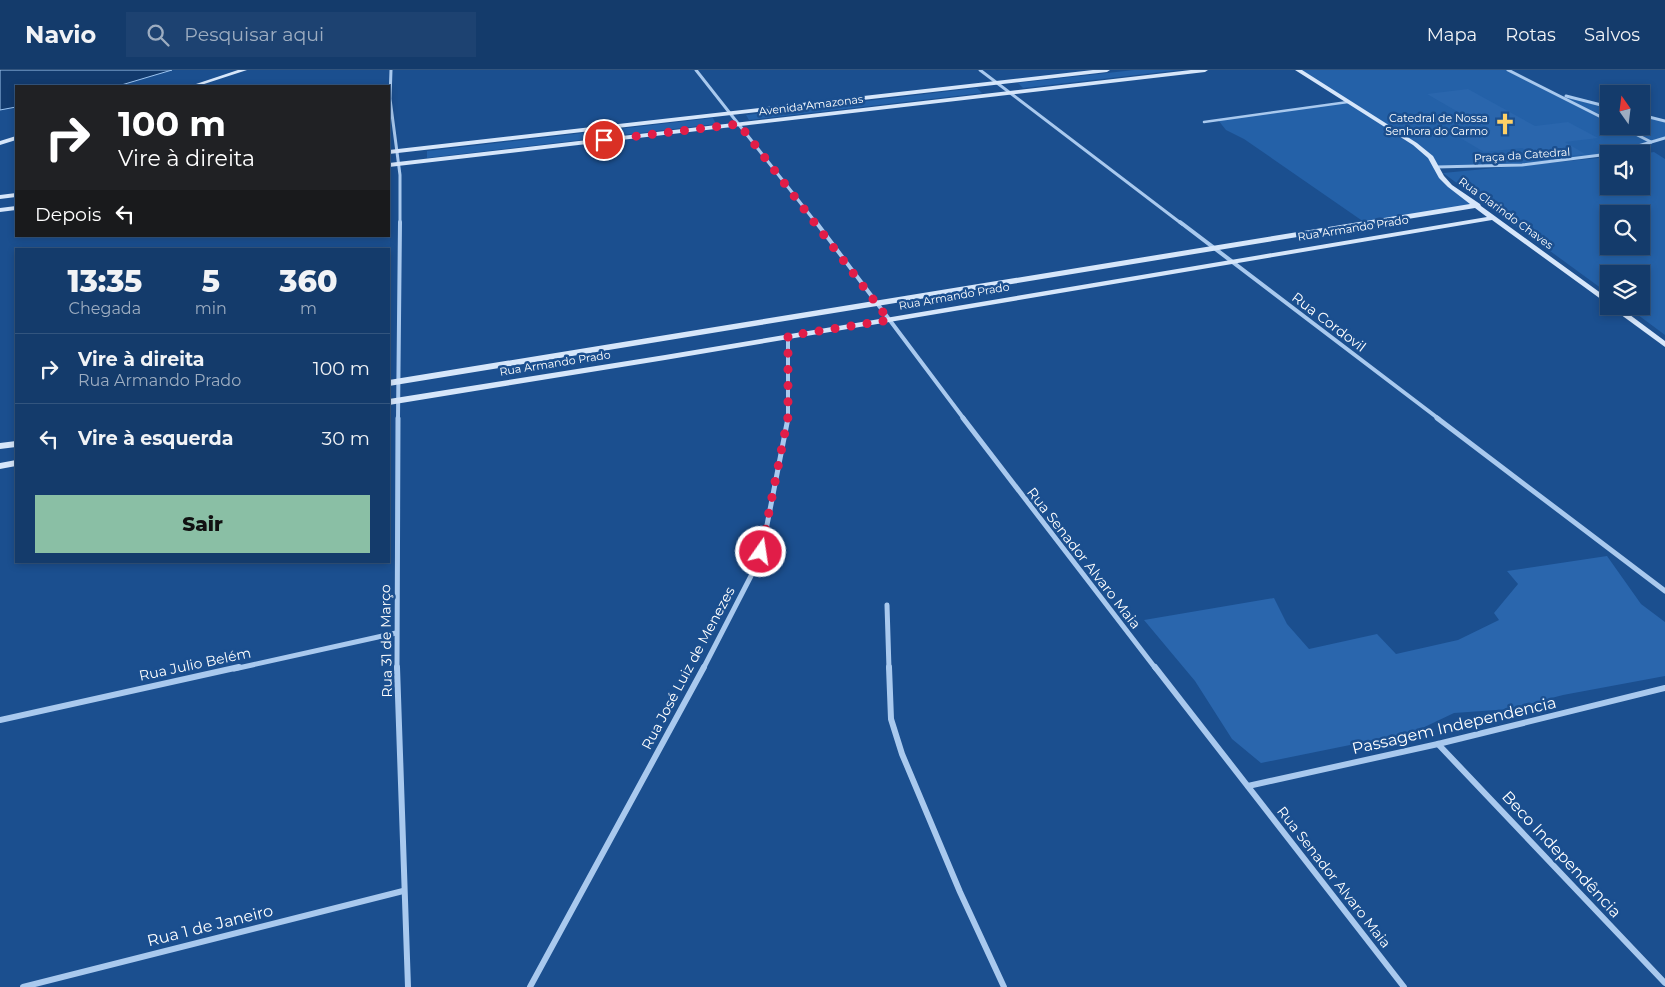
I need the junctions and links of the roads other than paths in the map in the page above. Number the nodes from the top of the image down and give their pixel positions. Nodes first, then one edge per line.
1 (244, 70) edge
2 (391, 70) edge
3 (696, 70) edge
4 (980, 70) edge
5 (1107, 70) edge
6 (1205, 70) edge
7 (1298, 70) edge
8 (1508, 70) edge
9 (998, 84) junction
10 (196, 85) edge
11 (1009, 92) junction
12 (1558, 94) junction
13 (1348, 102) junction
14 (1600, 105) edge
15 (730, 114) junction
16 (1600, 116) edge
17 (1650, 117) edge
18 (1665, 121) edge
19 (1204, 122) dead end
20 (739, 124) junction
21 (1637, 135) edge
22 (15, 138) edge
23 (1665, 138) edge
24 (1651, 142) junction
25 (0, 143) edge
26 (1641, 145) edge
27 (397, 151) junction
28 (390, 152) edge
29 (1600, 155) edge
30 (398, 164) junction
31 (390, 165) edge
32 (1436, 167) junction
33 (15, 196) edge
34 (0, 197) edge
35 (1478, 206) junction
36 (15, 208) edge
37 (0, 210) edge
38 (1493, 218) junction
39 (1213, 247) junction
40 (1229, 260) junction
41 (1600, 296) edge
42 (878, 304) junction
43 (1625, 315) edge
44 (889, 320) junction
45 (788, 336) junction
46 (1665, 345) edge
47 (393, 383) edge
48 (398, 401) junction
49 (390, 402) edge
50 (15, 444) edge
51 (0, 446) edge
52 (15, 463) edge
53 (0, 466) edge
54 (1665, 591) edge
55 (887, 605) dead end
56 (396, 633) junction
57 (1665, 688) edge
58 (0, 720) edge
59 (1438, 744) junction
60 (1248, 786) junction
61 (403, 891) junction
62 (1665, 983) edge
63 (23, 987) edge
64 (408, 987) edge
65 (530, 987) edge
66 (1004, 987) edge
67 (1404, 987) edge

1 - 10 street
2 - 27 street
3 - 15 street
4 - 9 street, Rua Cordovil
5 - 9 street, Avenida Amazonas
6 - 11 street, Avenida Amazonas
7 - 13 street, Rua Clarindo Chaves
8 - 12 street
9 - 11 street, Rua Cordovil
9 - 15 street, Avenida Amazonas
11 - 20 street, Avenida Amazonas
11 - 39 street, Rua Cordovil
12 - 14 street
12 - 16 street
13 - 19 lane
13 - 32 street, Rua Clarindo Chaves
15 - 20 street, Rua Senador Alvaro Maia
15 - 27 street, Avenida Amazonas
17 - 18 street
20 - 30 street, Avenida Amazonas
20 - 42 street, Rua Senador Alvaro Maia
21 - 24 street
22 - 25 street
23 - 24 street, Praça da Catedral
24 - 26 street, Praça da Catedral
27 - 28 street, Avenida Amazonas
27 - 30 street, Rua 31 de Março
29 - 32 street, Praça da Catedral
30 - 31 street, Avenida Amazonas
30 - 47 street, Rua 31 de Março
32 - 35 street, Rua Clarindo Chaves
33 - 34 street
35 - 38 street, Rua Clarindo Chaves
35 - 39 street, Rua Armando Prado
36 - 37 street
38 - 40 street, Rua Armando Prado
38 - 41 street, Rua Clarindo Chaves
39 - 40 street, Rua Cordovil
39 - 42 street, Rua Armando Prado
40 - 44 street, Rua Armando Prado
40 - 54 street, Rua Cordovil
42 - 44 street, Rua Senador Alvaro Maia
42 - 47 street, Rua Armando Prado
43 - 46 street
44 - 45 street, Rua Armando Prado
44 - 60 street, Rua Senador Alvaro Maia
45 - 48 street, Rua Armando Prado
45 - 65 street, Rua José Luiz de Menezes
47 - 48 street, Rua 31 de Março
48 - 49 street, Rua Armando Prado
48 - 56 street, Rua 31 de Março
50 - 51 street
52 - 53 street
55 - 66 street
56 - 58 street, Rua Julio Belém
56 - 61 street, Rua 31 de Março
57 - 59 street, Passagem Independencia
59 - 60 street, Passagem Independencia
59 - 62 street, Beco Independência
60 - 67 street, Rua Senador Alvaro Maia
61 - 63 street, Rua 1 de Janeiro
61 - 64 street, Rua 31 de Março

